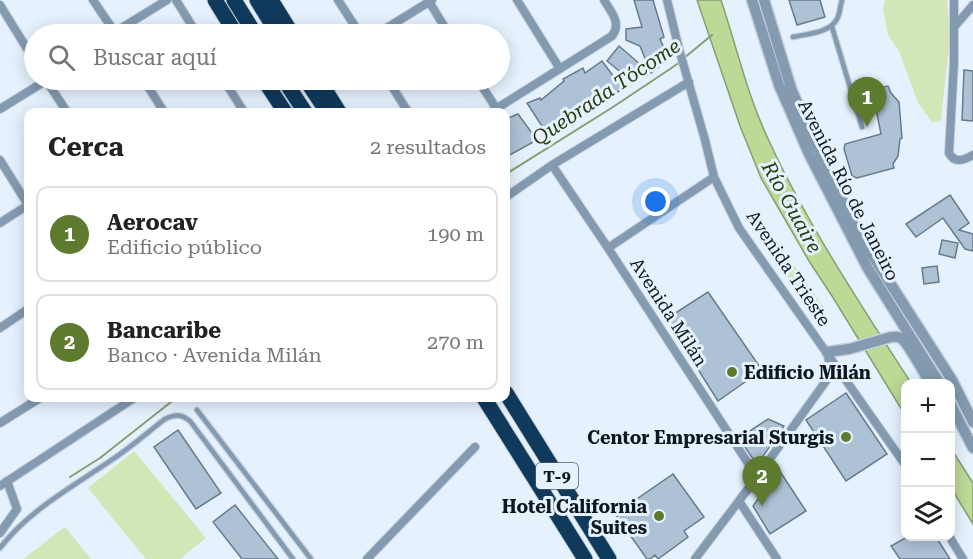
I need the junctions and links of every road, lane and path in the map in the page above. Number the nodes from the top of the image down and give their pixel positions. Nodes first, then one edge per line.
1 (93, 0) edge
2 (167, 0) edge
3 (176, 0) edge
4 (210, 0) edge
5 (215, 0) edge
6 (234, 0) edge
7 (257, 0) edge
8 (271, 0) edge
9 (338, 0) edge
10 (517, 0) edge
11 (604, 0) edge
12 (667, 0) edge
13 (752, 0) edge
14 (764, 0) edge
15 (842, 0) edge
16 (954, 0) edge
17 (430, 1) edge
18 (973, 4) edge
19 (0, 5) edge
20 (110, 24) edge
21 (130, 24) edge
22 (191, 24) edge
23 (225, 24) edge
24 (230, 24) edge
25 (249, 24) edge
26 (272, 24) edge
27 (286, 24) edge
28 (354, 24) edge
29 (393, 24) edge
30 (443, 24) edge
31 (955, 26) junction
32 (832, 27) junction
33 (793, 37) dead end
34 (24, 44) edge
35 (560, 69) junction
36 (688, 82) junction
37 (31, 90) edge
38 (53, 90) edge
39 (150, 90) edge
40 (230, 90) edge
41 (270, 90) edge
42 (290, 90) edge
43 (313, 90) edge
44 (325, 90) edge
45 (394, 90) edge
46 (483, 90) edge
47 (64, 108) edge
48 (162, 108) edge
49 (242, 108) edge
50 (281, 108) edge
51 (302, 108) edge
52 (324, 108) edge
53 (336, 108) edge
54 (406, 108) edge
55 (492, 108) edge
56 (496, 108) edge
57 (0, 109) edge
58 (862, 127) dead end
59 (970, 157) edge
60 (0, 160) edge
61 (552, 165) junction
62 (714, 177) junction
63 (510, 193) edge
64 (24, 199) edge
65 (24, 208) edge
66 (0, 223) edge
67 (608, 248) junction
68 (24, 312) edge
69 (0, 328) edge
70 (827, 352) junction
71 (928, 379) edge
72 (937, 379) edge
73 (510, 399) edge
74 (34, 402) edge
75 (128, 402) edge
76 (477, 402) edge
77 (487, 402) edge
78 (197, 410) dead end
79 (955, 411) edge
80 (955, 422) edge
81 (973, 422) edge
82 (0, 423) edge
83 (475, 447) dead end
84 (973, 449) edge
85 (520, 452) junction
86 (901, 459) edge
87 (757, 477) junction
88 (3, 484) edge
89 (738, 501) junction
90 (0, 533) edge
91 (952, 541) edge
92 (0, 548) edge
93 (293, 559) edge
94 (311, 559) edge
95 (367, 559) edge
96 (585, 559) edge
97 (609, 559) edge
98 (695, 559) edge
99 (777, 559) edge
100 (963, 559) edge

1 - 20 street
2 - 21 street
3 - 22 street
4 - 23 highway
5 - 24 highway
6 - 25 highway
7 - 26 highway
8 - 27 highway
9 - 28 street
10 - 35 street
11 - 35 street
12 - 36 street, Avenida Trieste
13 - 72 street, Avenida Río de Janeiro
14 - 81 street, Avenida Río de Janeiro
15 - 32 lane
16 - 31 street
17 - 29 street
17 - 30 street
18 - 31 street
19 - 34 street
31 - 59 street
32 - 33 lane
32 - 58 lane
35 - 56 street
36 - 61 street
36 - 62 street, Avenida Trieste
37 - 57 street
38 - 47 street
39 - 48 street
40 - 49 street
41 - 50 highway
42 - 51 highway
43 - 52 highway
44 - 53 highway
45 - 54 street
46 - 55 street
60 - 64 street
61 - 63 street
61 - 67 street, Avenida Milán
62 - 67 street
62 - 70 street, Avenida Trieste
65 - 66 street
67 - 87 street, Avenida Milán
68 - 69 street
70 - 71 street
70 - 86 street, Avenida Trieste
70 - 87 street
73 - 97 highway, T-9
74 - 82 street
75 - 88 street
76 - 85 highway
77 - 85 highway, T-9
78 - 94 lane
79 - 84 street
80 - 84 street
83 - 95 street
85 - 96 highway, T-9
87 - 89 street
88 - 90 street
89 - 98 street
89 - 99 street
91 - 100 street
92 - 93 lane

